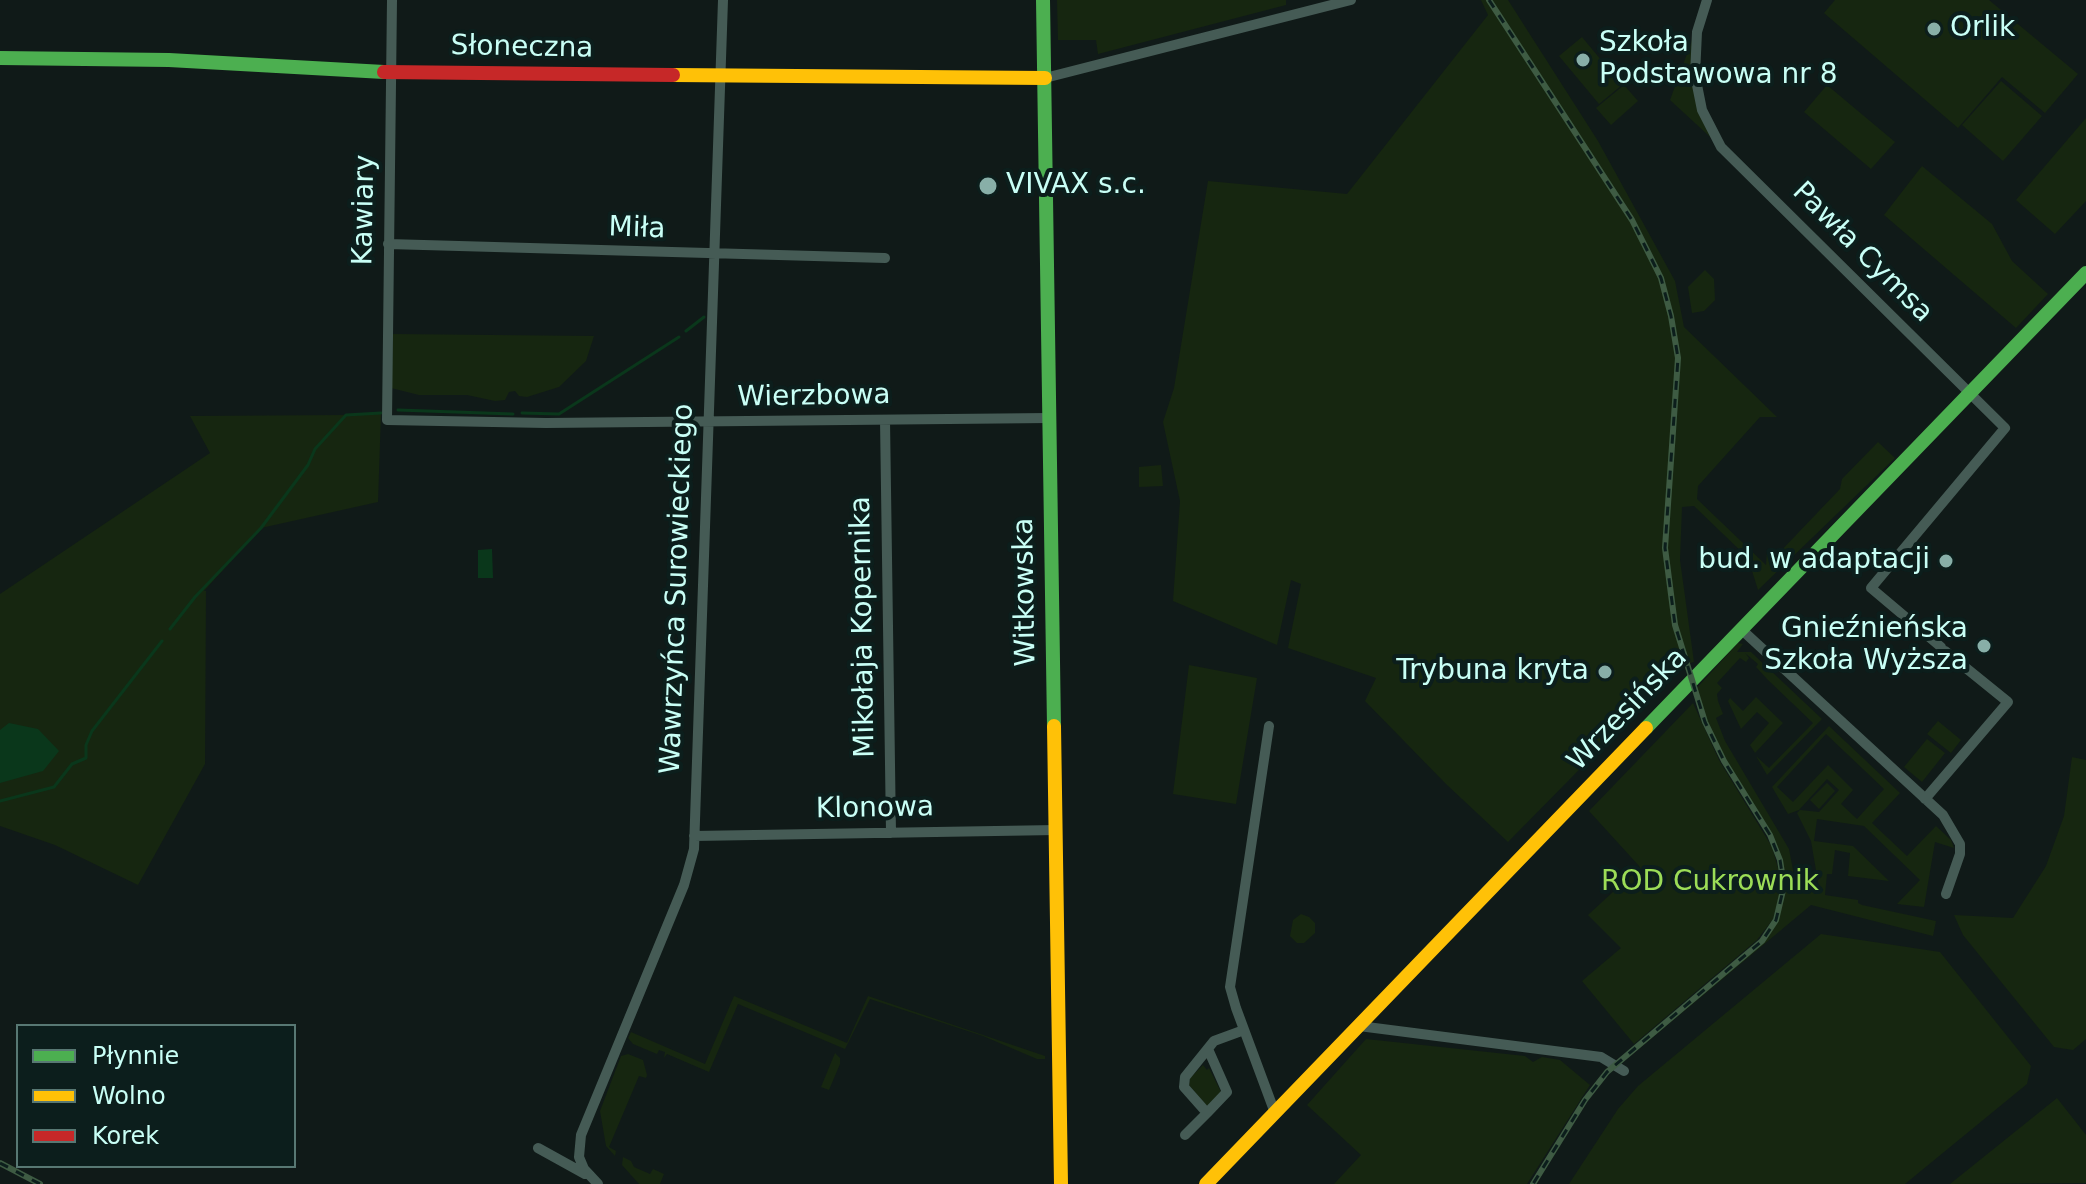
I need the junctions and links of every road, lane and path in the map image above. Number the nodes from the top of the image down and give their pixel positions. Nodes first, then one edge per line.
1 (392, 0) edge
2 (723, 0) edge
3 (1043, 0) edge
4 (1351, 0) edge
5 (1707, 0) edge
6 (0, 58) edge
7 (391, 73) junction
8 (720, 76) junction
9 (1045, 78) junction
10 (388, 244) junction
11 (714, 255) junction
12 (885, 258) dead end
13 (2086, 273) edge
14 (1970, 393) junction
15 (1049, 418) junction
16 (387, 420) joint
17 (885, 420) junction
18 (707, 423) junction
19 (1742, 630) junction
20 (1269, 726) dead end
21 (1925, 799) junction
22 (1056, 830) junction
23 (891, 833) junction
24 (694, 836) junction
25 (1946, 894) dead end
26 (1359, 1026) junction
27 (1244, 1030) junction
28 (1208, 1049) junction
29 (1624, 1071) dead end
30 (1207, 1113) junction
31 (1275, 1113) junction
32 (1185, 1135) dead end
33 (538, 1148) dead end
34 (578, 1152) junction
35 (551, 1155) junction
36 (595, 1181) edge
37 (1061, 1184) edge
38 (1206, 1184) edge

1 - 7 street, Kawiary
2 - 8 street, Wawrzyńca Surowieckiego
3 - 9 street, Witkowska
4 - 9 street
5 - 14 street, Pawła Cymsa
6 - 7 street, Słoneczna
7 - 8 street, Słoneczna
7 - 10 street, Kawiary
8 - 9 street, Słoneczna
8 - 11 street, Wawrzyńca Surowieckiego
9 - 15 street, Witkowska
10 - 11 street, Miła
10 - 16 street, Kawiary
11 - 12 street, Miła
11 - 18 street, Wawrzyńca Surowieckiego
13 - 14 street, Wrzesińska
14 - 19 street, Wrzesińska
14 - 21 street, Pawła Cymsa
15 - 17 street, Wierzbowa
15 - 22 street, Witkowska
16 - 18 street, Wierzbowa
17 - 18 street, Wierzbowa
17 - 23 street, Mikołaja Kopernika
18 - 24 street, Wawrzyńca Surowieckiego
19 - 21 street
19 - 26 street, Wrzesińska
20 - 27 street
21 - 25 street
22 - 23 street, Klonowa
22 - 37 street, Witkowska
23 - 24 street, Klonowa
24 - 34 street, Wawrzyńca Surowieckiego
26 - 29 street
26 - 31 street, Wrzesińska
27 - 28 street
27 - 31 street
28 - 30 street
28 - 30 street
30 - 32 street
31 - 38 street, Wrzesińska
33 - 35 street
34 - 35 street
34 - 36 street
35 - 36 street

